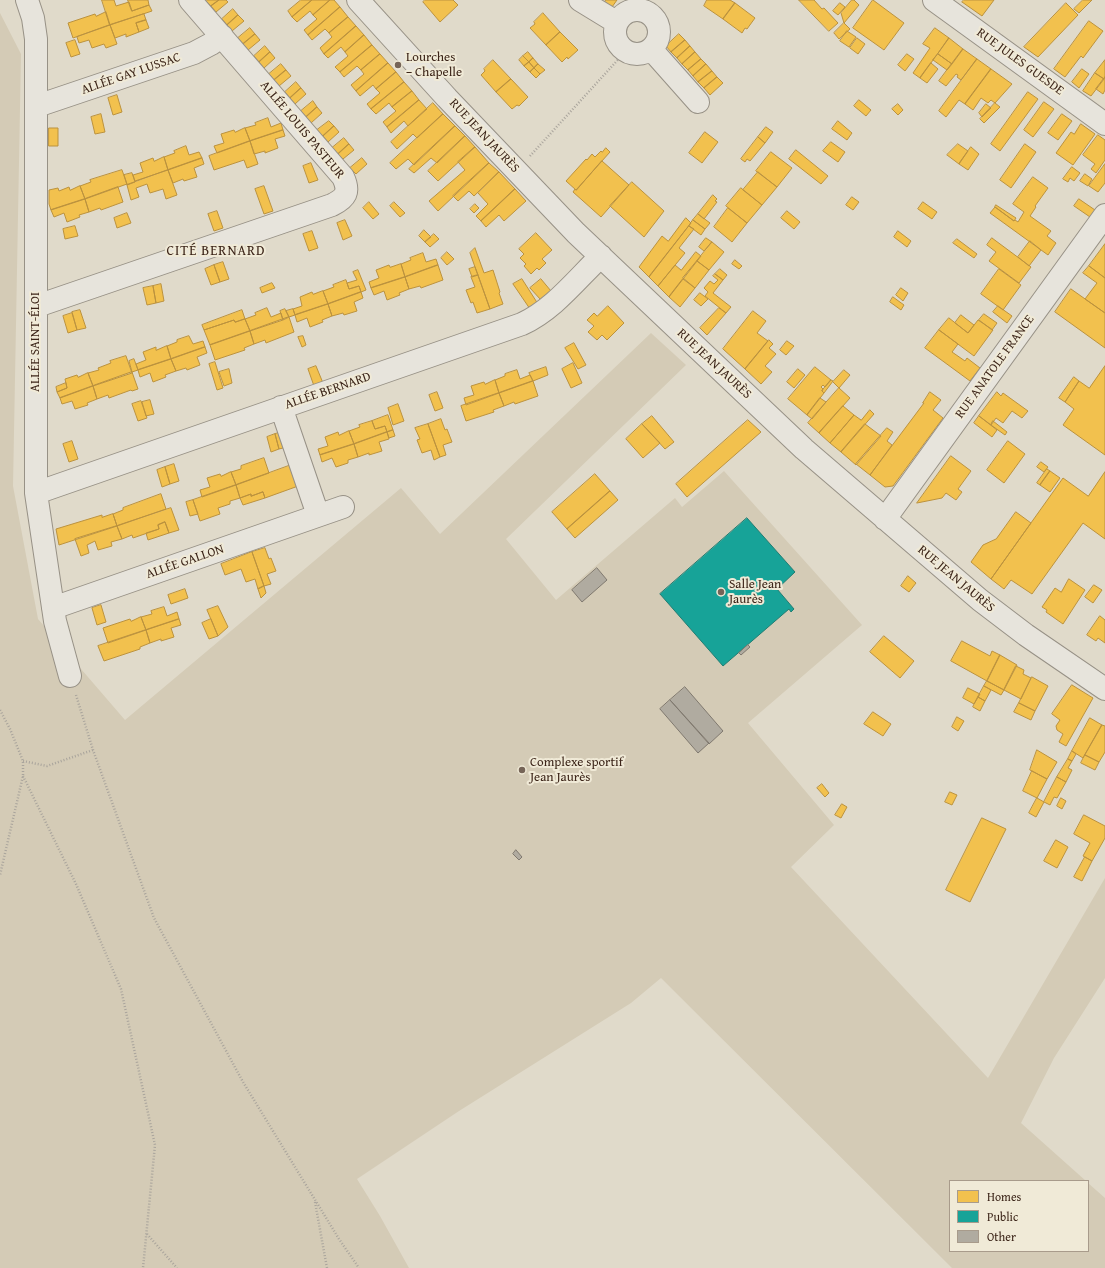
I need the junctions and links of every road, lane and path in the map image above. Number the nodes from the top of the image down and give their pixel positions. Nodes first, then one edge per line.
1 (190, 0) edge
2 (358, 0) edge
3 (580, 0) edge
4 (934, 0) edge
5 (37, 1) edge
6 (654, 7) edge
7 (616, 22) junction
8 (222, 36) junction
9 (651, 49) junction
10 (625, 52) junction
11 (698, 102) dead end
12 (37, 106) junction
13 (1105, 124) edge
14 (516, 170) junction
15 (1105, 215) edge
16 (601, 256) junction
17 (37, 306) junction
18 (281, 407) junction
19 (36, 493) junction
20 (343, 507) dead end
21 (318, 516) junction
22 (885, 519) junction
23 (53, 608) junction
24 (70, 676) joint
25 (1105, 689) edge
26 (0, 710) edge
27 (93, 750) junction
28 (23, 761) junction
29 (23, 776) junction
30 (0, 875) edge
31 (314, 1200) junction
32 (147, 1233) junction
33 (143, 1268) edge
34 (177, 1268) edge
35 (327, 1268) edge
36 (358, 1268) edge

1 - 8 street, ALLÉE LOUIS PASTEUR
2 - 14 street, RUE JEAN JAURÈS
3 - 7 street
4 - 13 street, RUE JULES GUESDE
5 - 12 street, ALLÉE SAINT-ÉLOI
6 - 7 street
6 - 9 street
7 - 10 street
8 - 12 street, ALLÉE GAY LUSSAC
8 - 17 street, ALLÉE LOUIS PASTEUR
9 - 10 street
9 - 11 street
10 - 14 path
12 - 17 street, ALLÉE SAINT-ÉLOI
14 - 16 street, RUE JEAN JAURÈS
15 - 22 street, RUE ANATOLE FRANCE
16 - 18 street, ALLÉE BERNARD
16 - 22 street, RUE JEAN JAURÈS
17 - 19 street, ALLÉE SAINT-ÉLOI
18 - 19 street, ALLÉE BERNARD
18 - 21 street
19 - 23 street, ALLÉE SAINT-ÉLOI
20 - 21 street, ALLÉE GALLON
21 - 23 street, ALLÉE GALLON
22 - 25 street, RUE JEAN JAURÈS
23 - 24 street, ALLÉE SAINT-ÉLOI
24 - 27 path
26 - 28 path
27 - 28 path
27 - 31 path
28 - 29 path
29 - 30 path
29 - 32 path
31 - 35 path
31 - 36 path
32 - 33 path
32 - 34 path

